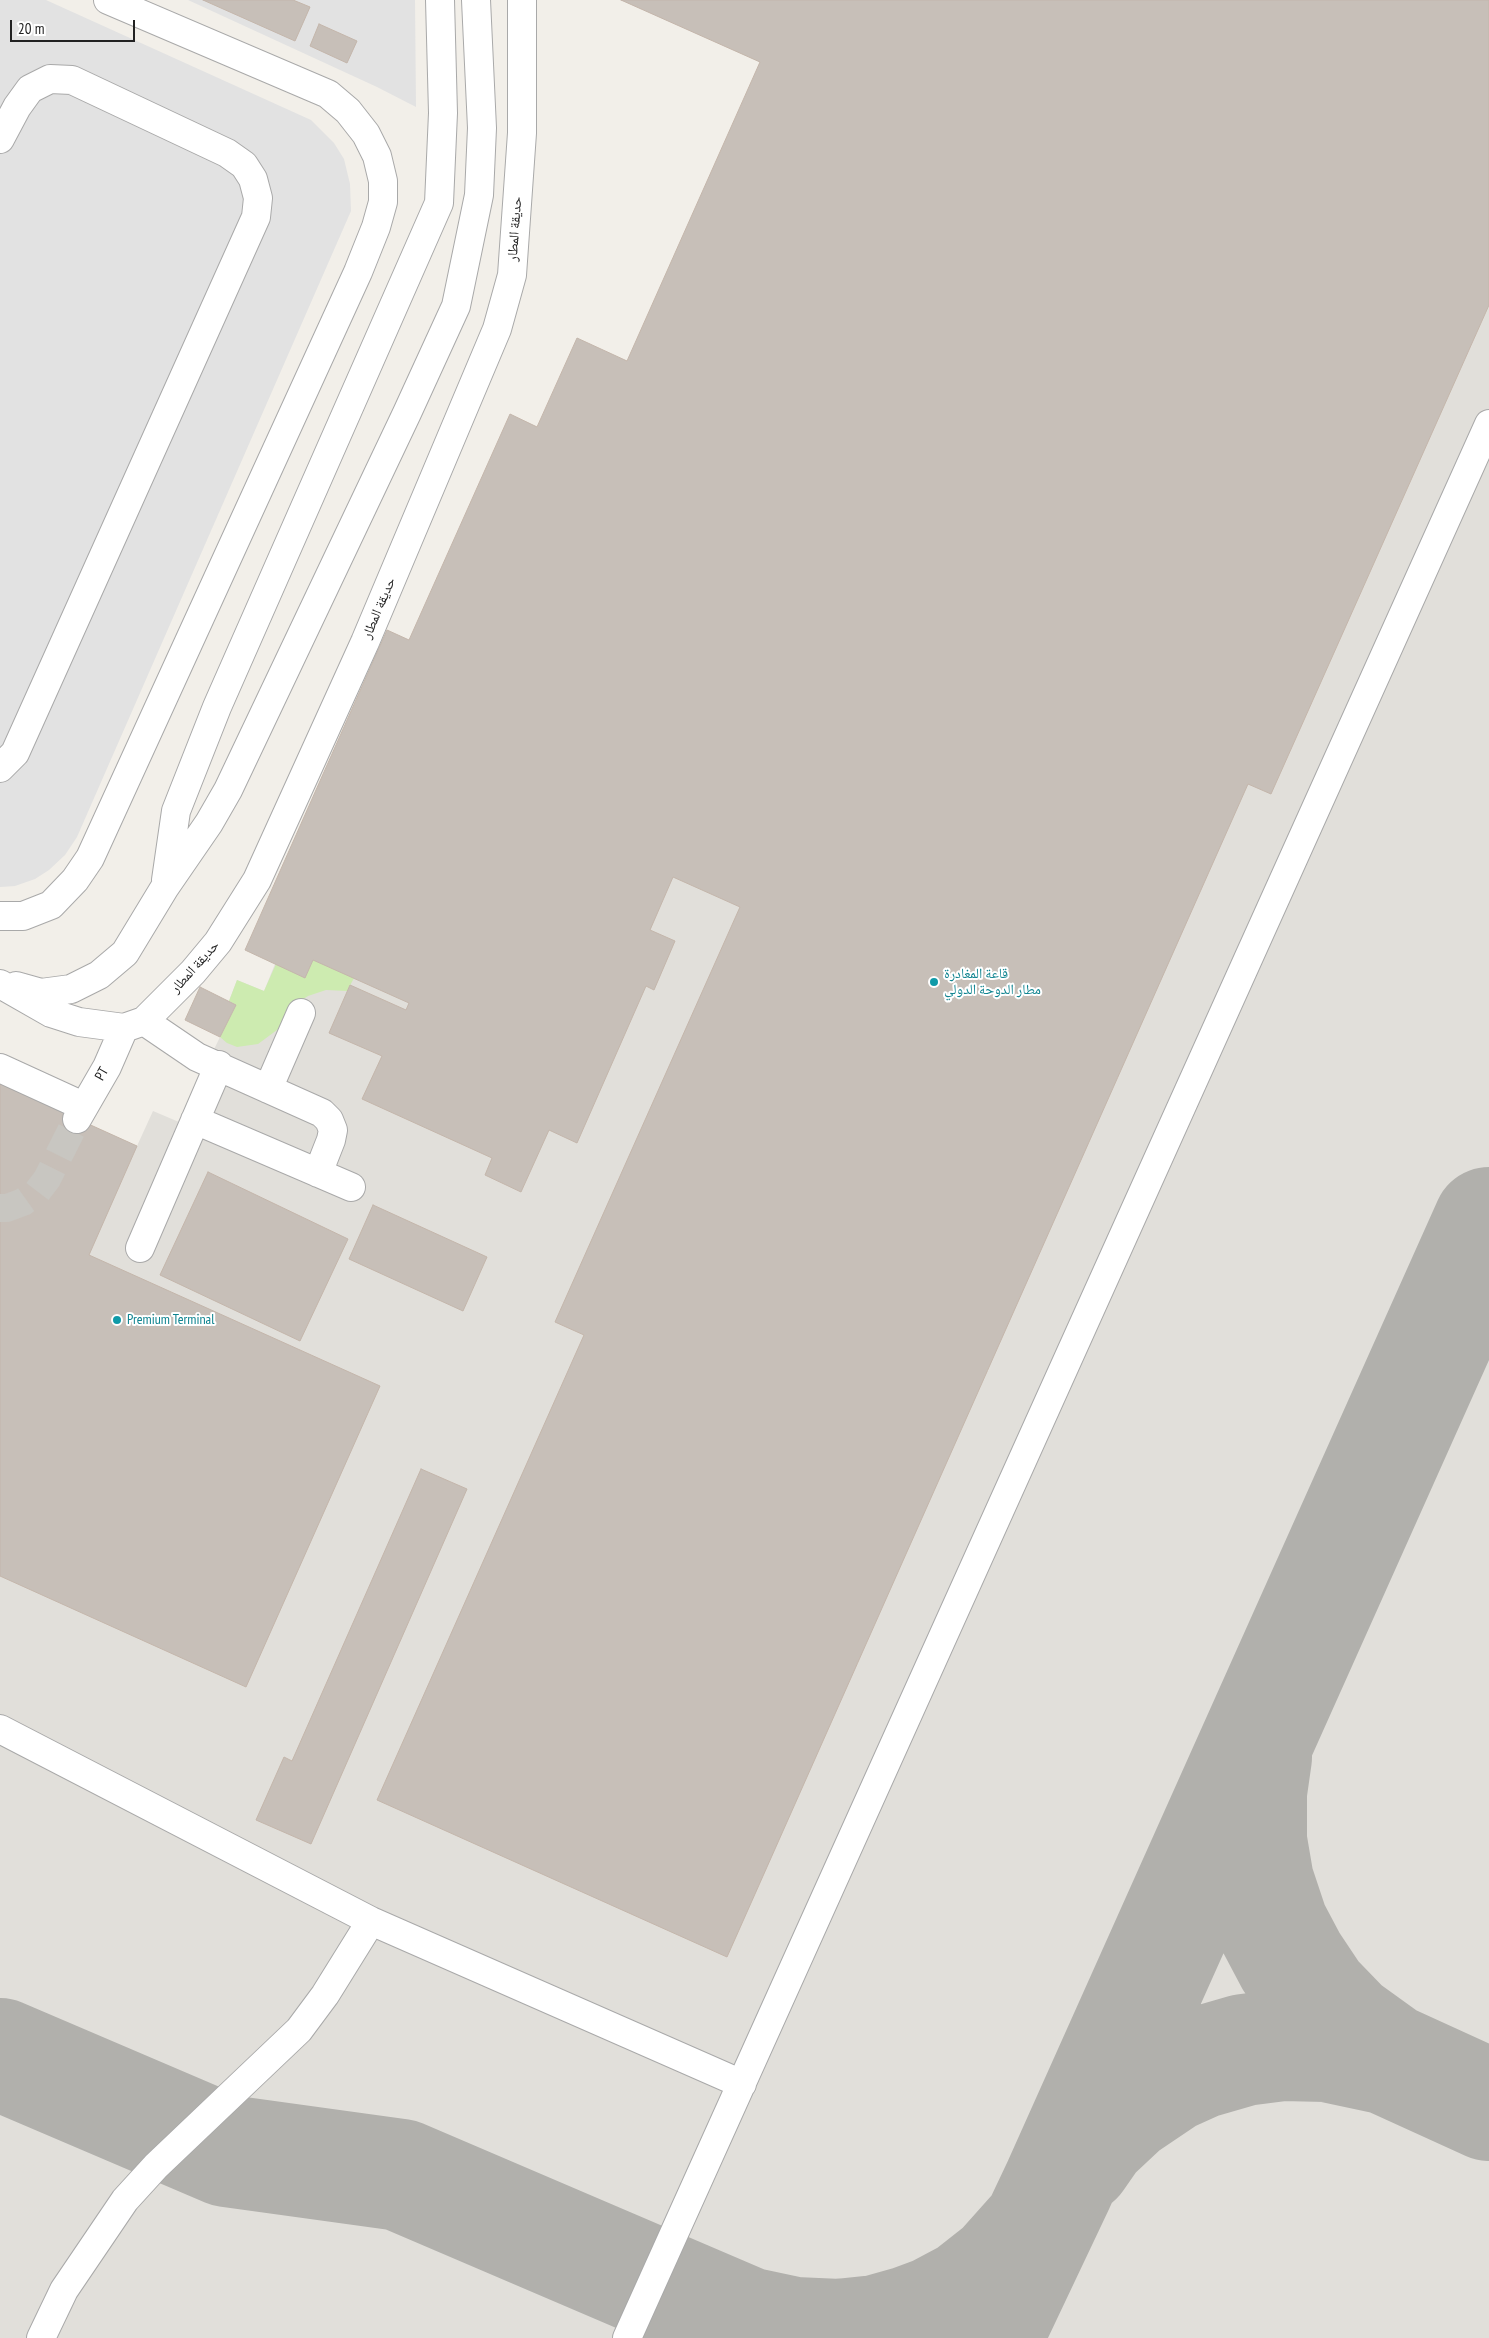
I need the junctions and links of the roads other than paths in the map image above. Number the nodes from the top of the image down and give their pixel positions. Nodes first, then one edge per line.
1 (108, 0) edge
2 (440, 0) edge
3 (476, 0) edge
4 (522, 0) edge
5 (0, 139) edge
6 (1489, 424) edge
7 (0, 768) edge
8 (165, 887) junction
9 (0, 916) edge
10 (0, 983) edge
11 (301, 1013) dead end
12 (134, 1025) junction
13 (219, 1065) junction
14 (0, 1068) edge
15 (268, 1089) junction
16 (195, 1120) junction
17 (318, 1173) junction
18 (351, 1187) dead end
19 (140, 1248) dead end
20 (0, 1729) edge
21 (371, 1921) junction
22 (742, 2084) junction
23 (41, 2338) edge
24 (626, 2338) edge

1 - 9 street
2 - 8 street
3 - 8 street
4 - 12 street, حديقة المطار
5 - 7 street
6 - 22 street
8 - 10 street
10 - 12 street
11 - 15 street
12 - 13 street
12 - 14 street, PT
13 - 15 street
13 - 16 street
15 - 17 street
16 - 17 street
16 - 19 street
17 - 18 street
20 - 21 street
21 - 22 street
21 - 23 street
22 - 24 street

